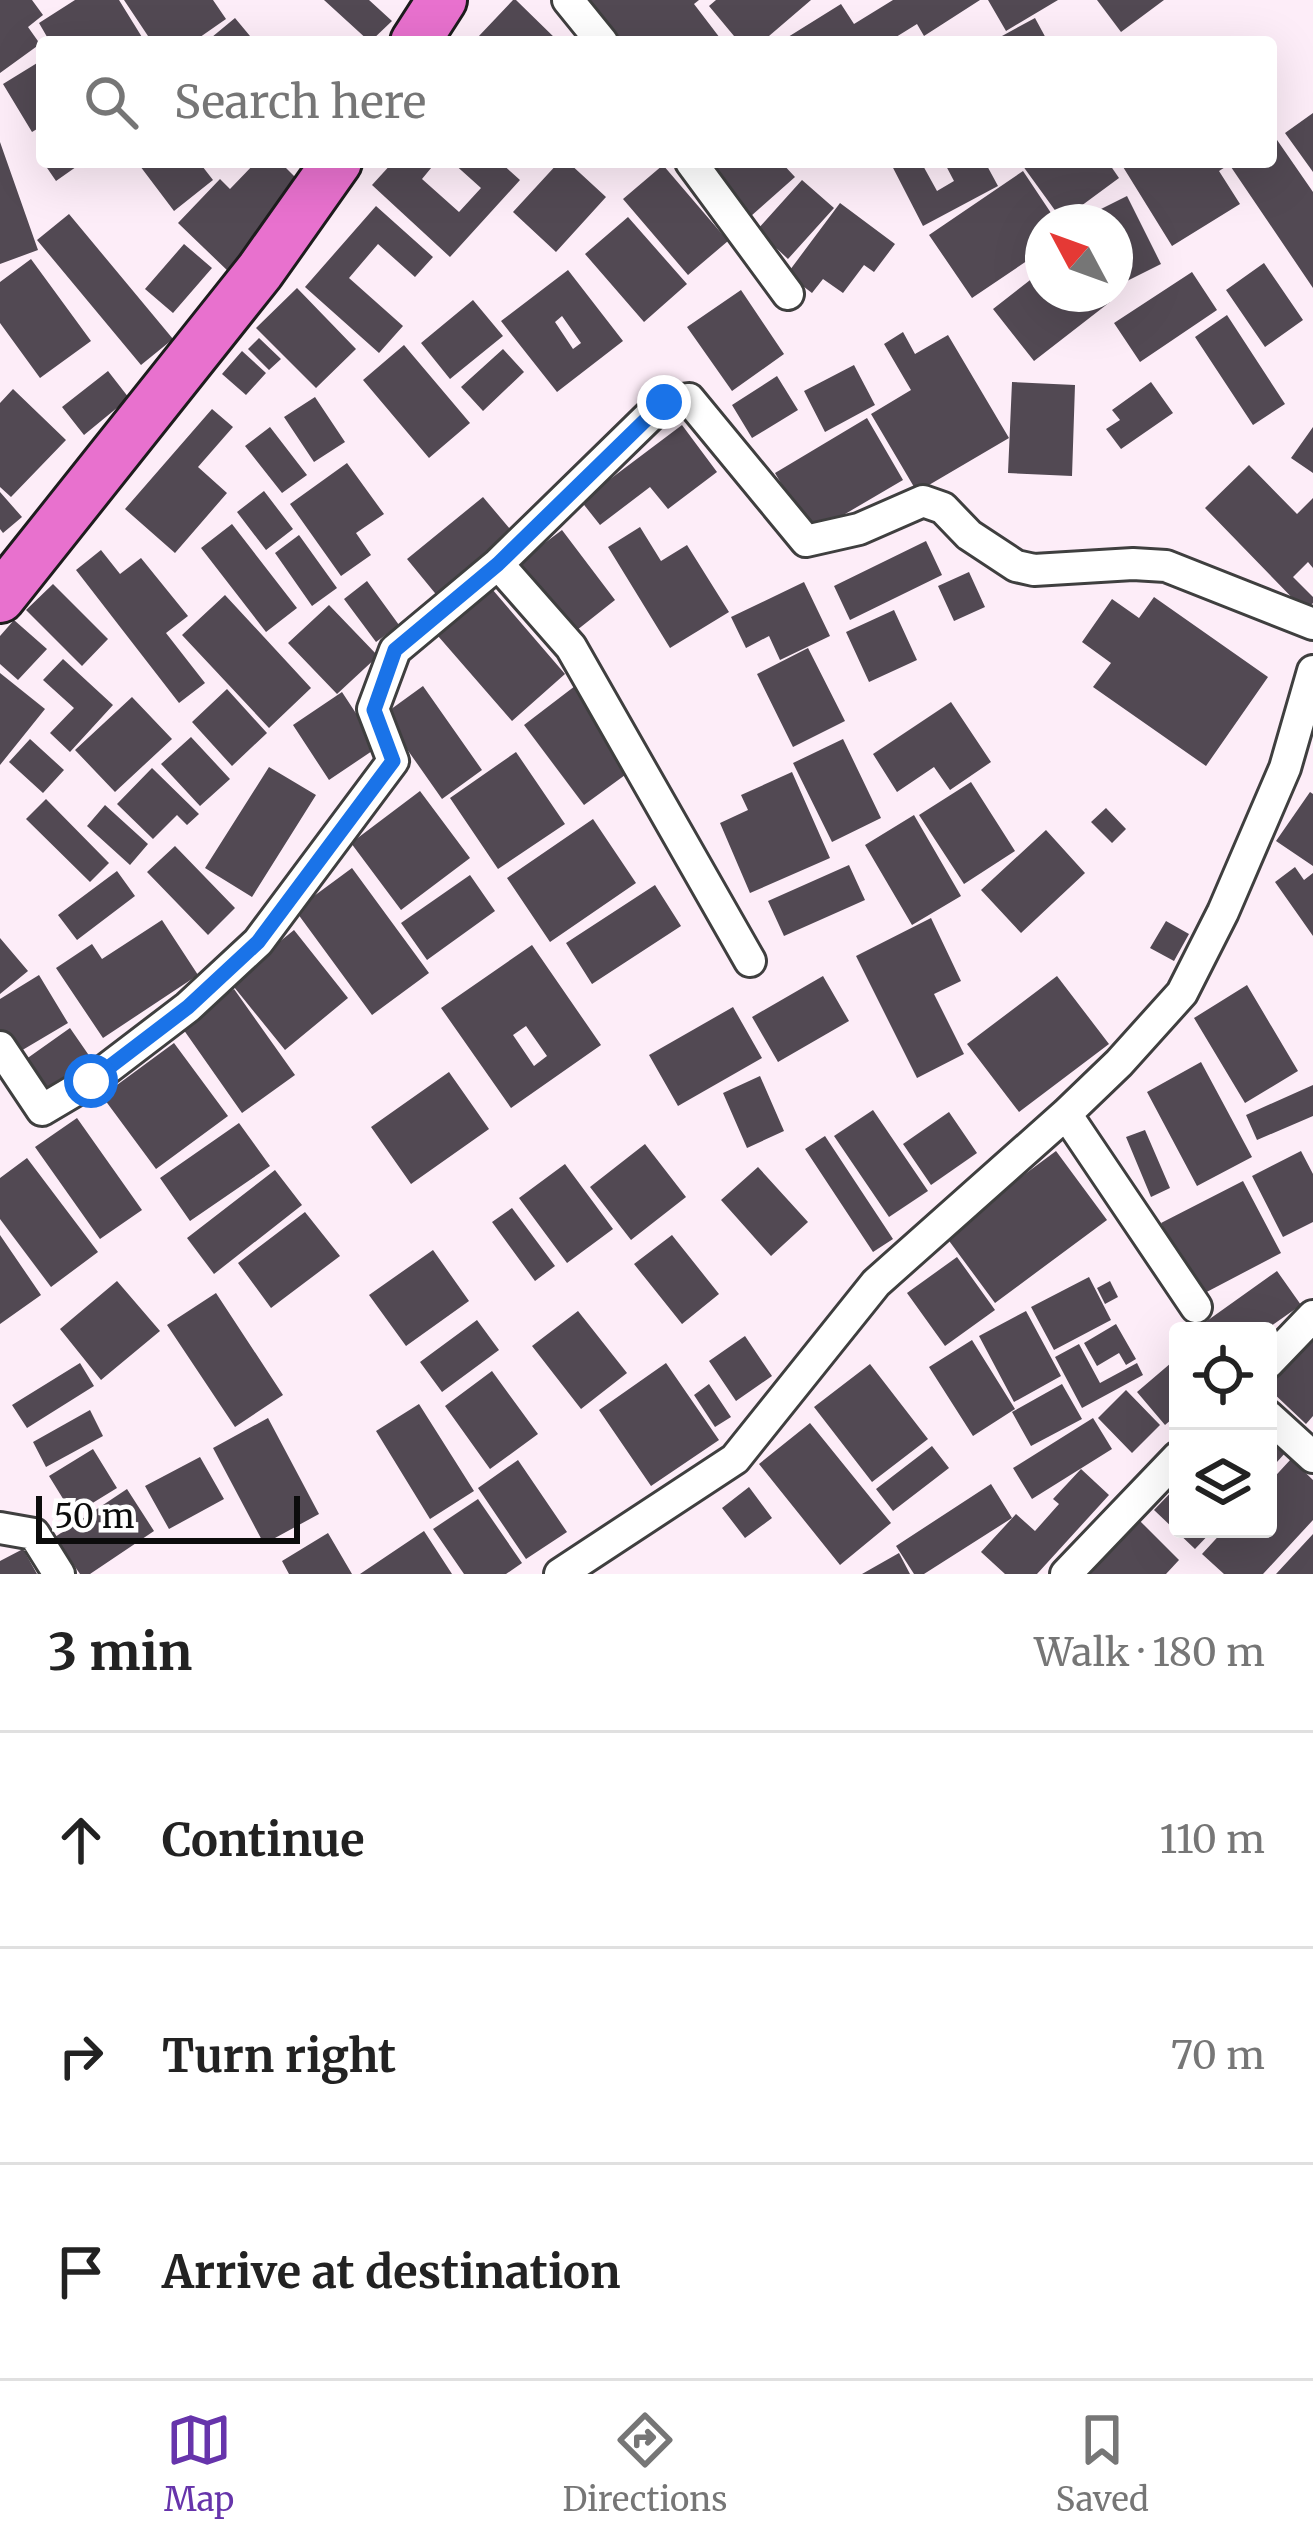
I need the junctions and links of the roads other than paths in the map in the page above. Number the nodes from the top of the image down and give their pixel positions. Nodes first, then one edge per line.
1 (442, 0) edge
2 (568, 0) edge
3 (419, 36) edge
4 (597, 36) edge
5 (333, 168) edge
6 (695, 168) edge
7 (788, 294) dead end
8 (498, 564) junction
9 (0, 598) edge
10 (1313, 624) edge
11 (1313, 671) edge
12 (750, 961) dead end
13 (0, 1047) edge
14 (1066, 1114) junction
15 (1196, 1307) dead end
16 (1313, 1316) edge
17 (1277, 1354) edge
18 (1277, 1424) edge
19 (1313, 1457) edge
20 (1169, 1466) edge
21 (0, 1528) edge
22 (59, 1574) edge
23 (560, 1574) edge
24 (1066, 1574) edge

1 - 3 main road
2 - 4 street
5 - 9 main road
6 - 7 street
8 - 10 street
8 - 12 street
8 - 13 street
11 - 14 street
14 - 15 street
14 - 23 street
16 - 17 street
18 - 19 street
20 - 24 street
21 - 22 street

